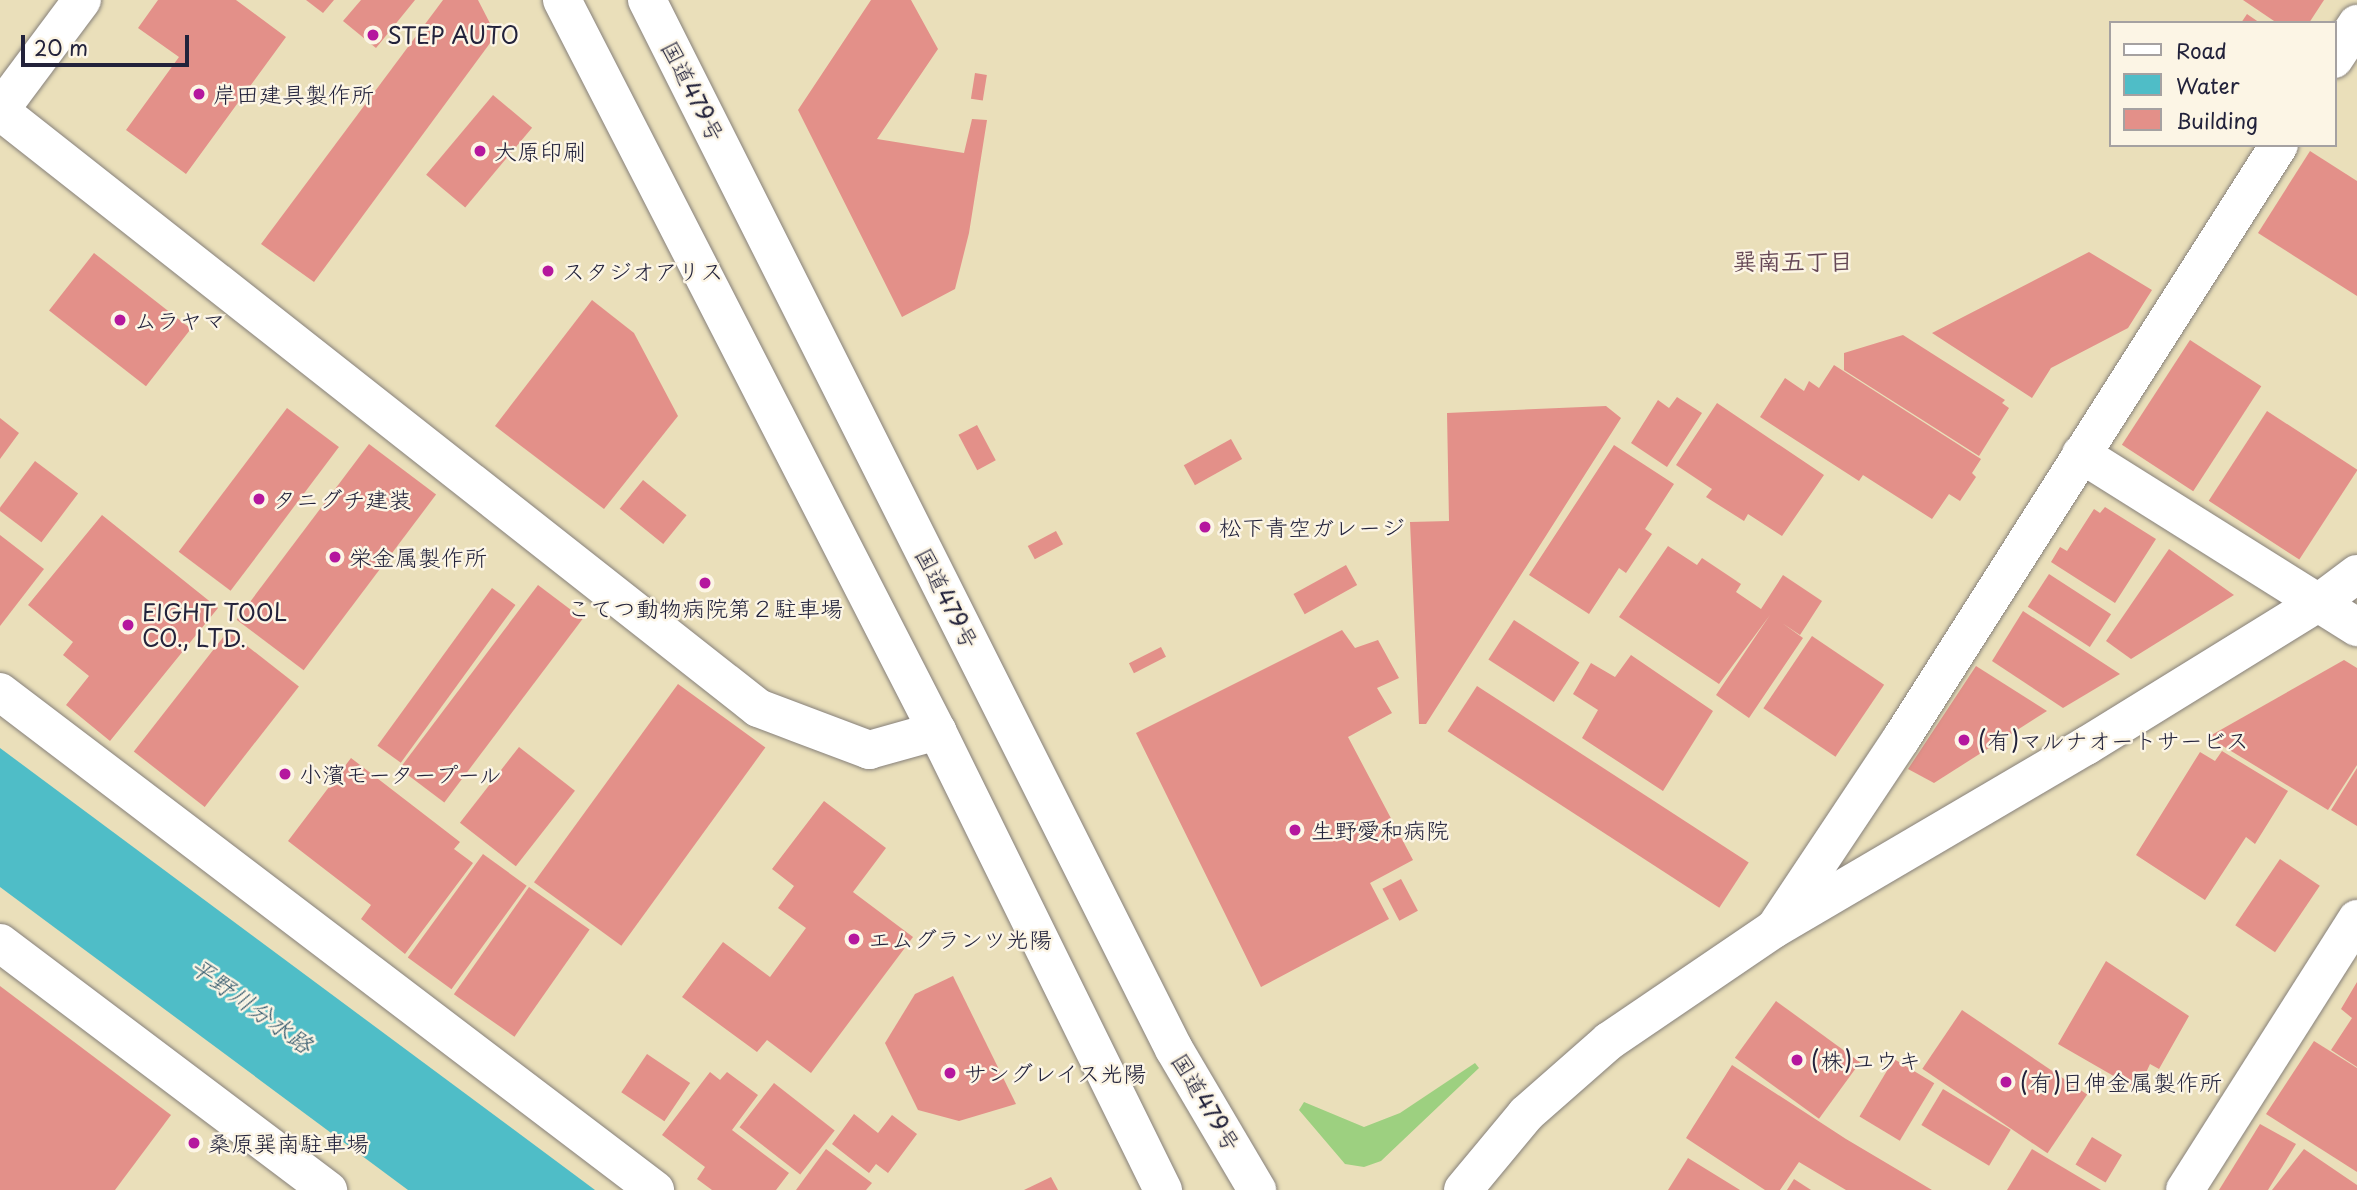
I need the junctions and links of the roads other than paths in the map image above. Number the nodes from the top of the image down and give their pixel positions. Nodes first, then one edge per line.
1 (82, 0) edge
2 (562, 0) edge
3 (647, 0) edge
4 (2357, 24) edge
5 (2336, 57) edge
6 (0, 111) edge
7 (2278, 147) edge
8 (2081, 454) junction
9 (2357, 574) edge
10 (2322, 601) junction
11 (2357, 627) edge
12 (0, 692) edge
13 (937, 731) junction
14 (2357, 919) edge
15 (1774, 929) junction
16 (0, 943) edge
17 (328, 1190) edge
18 (656, 1190) edge
19 (1163, 1190) edge
20 (1257, 1190) edge
21 (1463, 1190) edge
22 (2185, 1190) edge

1 - 6 main road
2 - 13 main road
3 - 20 main road, 国道479号
4 - 5 main road
6 - 13 main road
7 - 8 main road
8 - 10 main road
8 - 15 main road
9 - 10 main road
10 - 11 main road
10 - 15 main road
12 - 18 main road
13 - 19 main road
14 - 22 main road
15 - 21 main road
16 - 17 main road

